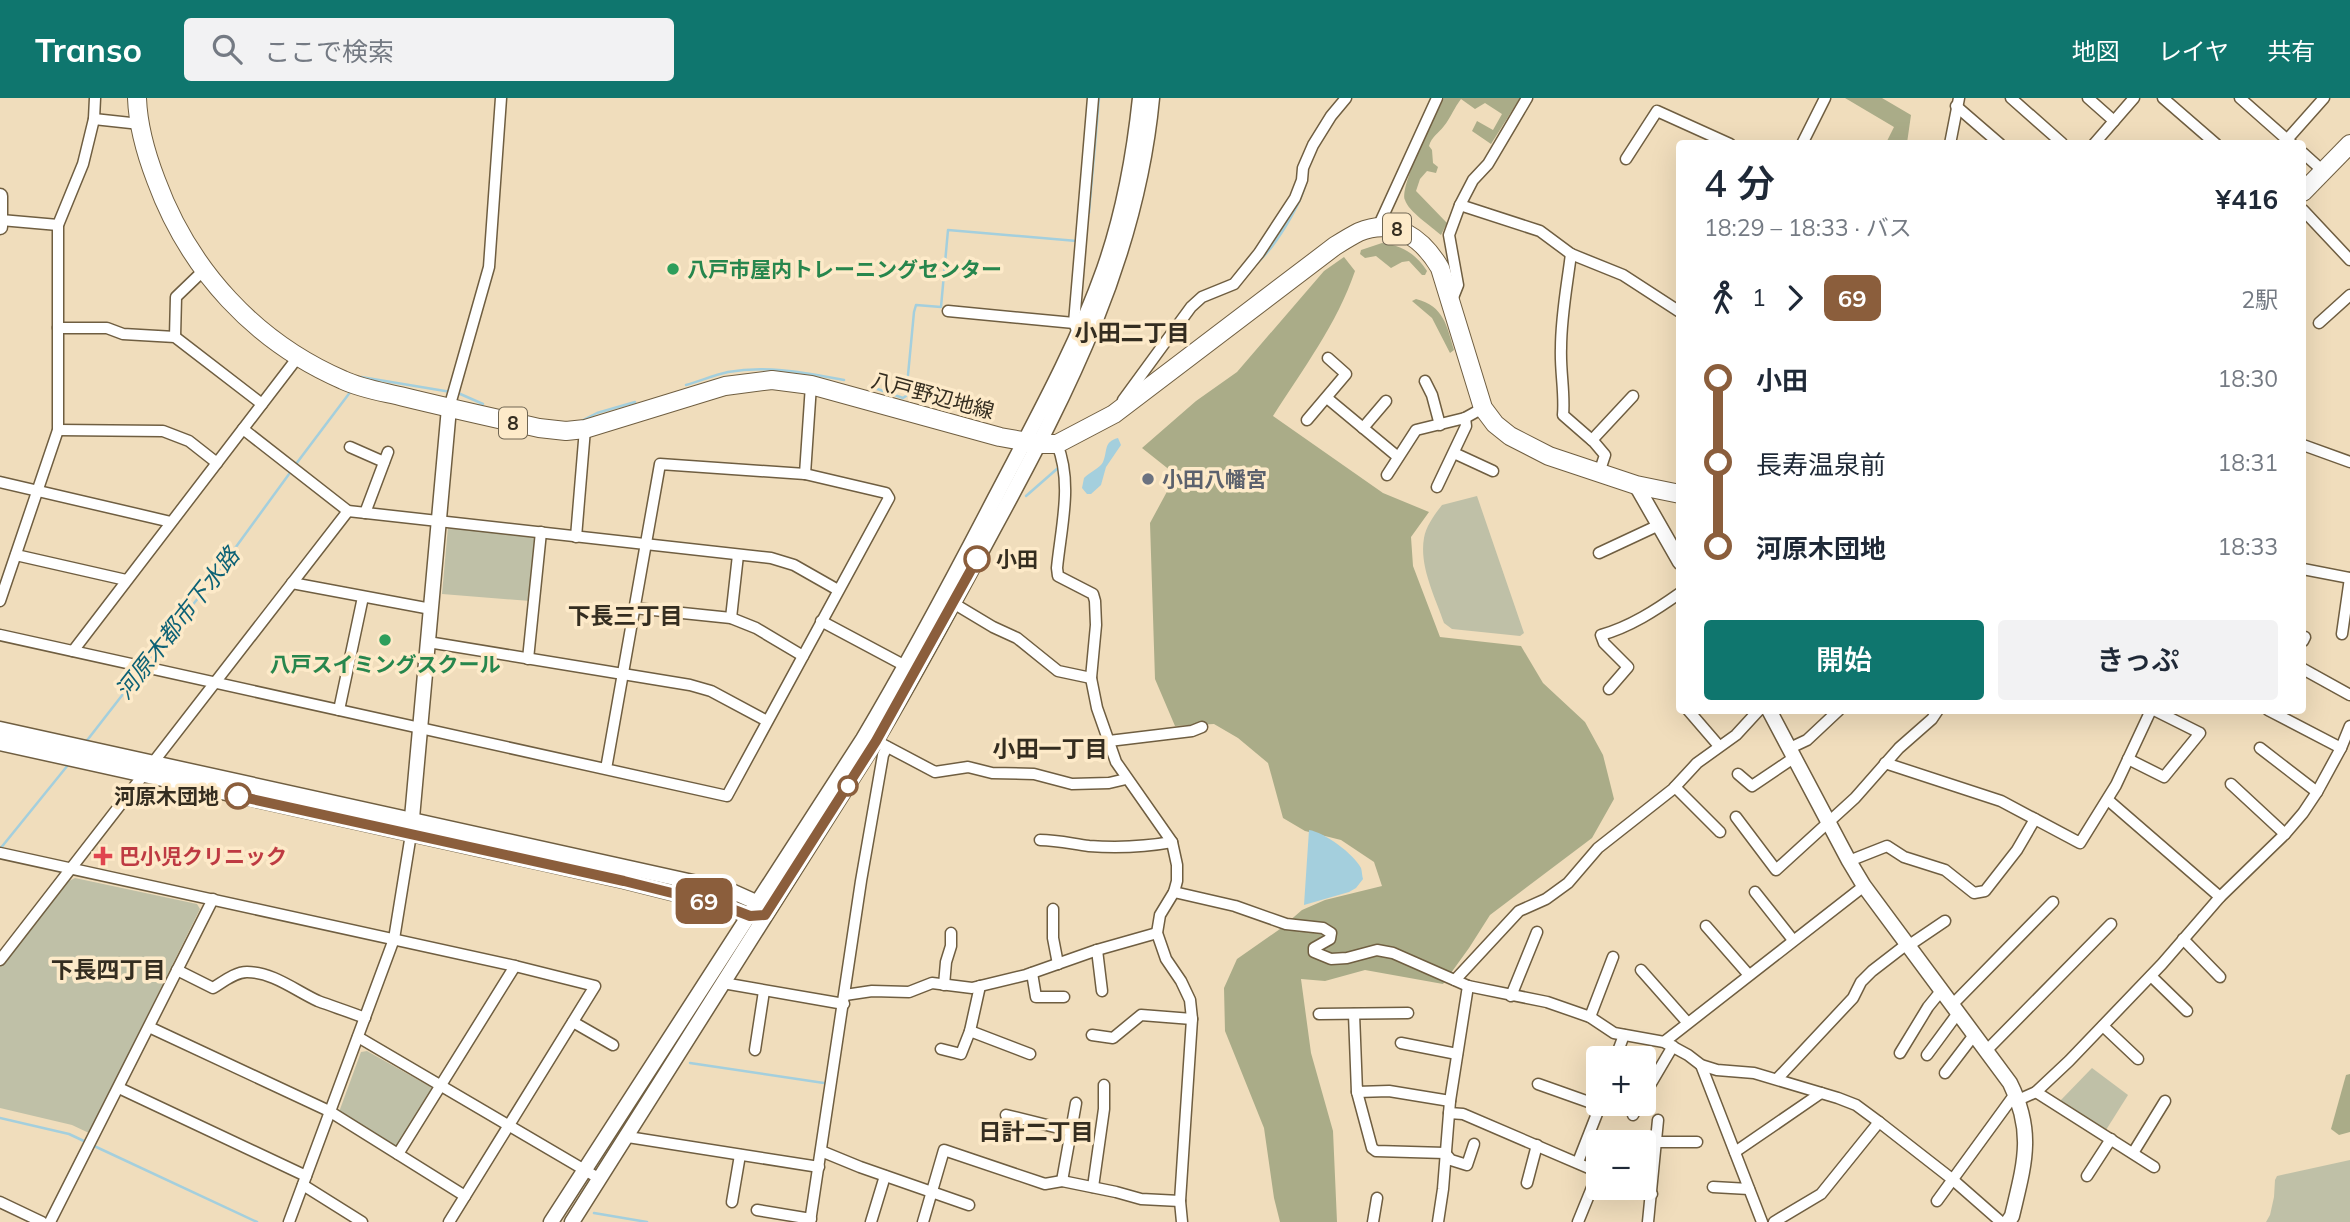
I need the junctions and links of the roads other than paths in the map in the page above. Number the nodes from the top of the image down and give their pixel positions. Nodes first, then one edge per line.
1 (95, 98) edge
2 (137, 98) edge
3 (501, 98) edge
4 (1093, 98) edge
5 (1140, 98) edge
6 (1152, 98) edge
7 (1346, 98) edge
8 (1437, 98) edge
9 (1527, 98) edge
10 (1825, 98) edge
11 (2011, 98) edge
12 (2088, 98) edge
13 (2134, 98) edge
14 (2163, 98) edge
15 (2240, 98) edge
16 (2324, 98) edge
17 (1958, 102) edge
18 (94, 119) junction
19 (2113, 121) junction
20 (140, 124) junction
21 (1721, 140) edge
22 (1804, 140) edge
23 (1951, 140) edge
24 (1996, 140) edge
25 (2059, 140) edge
26 (2097, 140) edge
27 (2211, 140) edge
28 (2285, 140) edge
29 (2289, 140) edge
30 (2350, 144) edge
31 (2306, 156) edge
32 (1626, 159) dead end
33 (2323, 171) junction
34 (2306, 189) edge
35 (0, 196) edge
36 (1460, 205) junction
37 (2306, 213) edge
38 (1, 220) edge
39 (58, 225) junction
40 (0, 227) edge
41 (1378, 228) junction
42 (1572, 254) junction
43 (2350, 260) edge
44 (203, 271) junction
45 (2350, 295) edge
46 (1452, 300) junction
47 (1676, 309) edge
48 (948, 311) dead end
49 (2319, 323) dead end
50 (58, 328) junction
51 (1076, 328) junction
52 (175, 337) junction
53 (298, 357) junction
54 (1328, 358) dead end
55 (1425, 381) dead end
56 (811, 385) junction
57 (1633, 396) dead end
58 (1327, 398) junction
59 (1386, 401) dead end
60 (262, 404) junction
61 (449, 408) junction
62 (1483, 408) junction
63 (1114, 414) junction
64 (1465, 418) junction
65 (1307, 420) dead end
66 (1440, 425) junction
67 (1363, 428) junction
68 (243, 429) junction
69 (585, 429) junction
70 (58, 430) junction
71 (1592, 440) junction
72 (1040, 443) junction
73 (2306, 446) edge
74 (350, 447) dead end
75 (1454, 453) junction
76 (1398, 457) junction
77 (2350, 462) edge
78 (216, 463) junction
79 (1493, 471) dead end
80 (1600, 473) junction
81 (805, 474) junction
82 (1387, 475) dead end
83 (0, 482) edge
84 (1636, 485) junction
85 (1437, 487) dead end
86 (38, 491) junction
87 (1676, 493) edge
88 (348, 511) junction
89 (365, 513) junction
90 (171, 522) junction
91 (439, 522) junction
92 (1659, 525) junction
93 (541, 532) junction
94 (576, 537) junction
95 (645, 544) junction
96 (1599, 553) dead end
97 (16, 555) junction
98 (738, 555) junction
99 (1676, 555) edge
100 (2306, 570) edge
101 (2350, 578) edge
102 (126, 580) junction
103 (292, 583) junction
104 (838, 590) junction
105 (1676, 596) edge
106 (363, 597) junction
107 (0, 601) edge
108 (953, 603) junction
109 (634, 608) junction
110 (431, 609) junction
111 (731, 618) junction
112 (821, 621) junction
113 (2343, 634) dead end
114 (0, 635) edge
115 (428, 642) junction
116 (73, 651) junction
117 (803, 656) junction
118 (528, 659) junction
119 (911, 669) junction
120 (2306, 671) edge
121 (622, 674) junction
122 (1091, 678) junction
123 (215, 682) junction
124 (1609, 689) dead end
125 (2350, 695) edge
126 (339, 710) junction
127 (1691, 714) edge
128 (1755, 714) edge
129 (1771, 714) edge
130 (1835, 714) edge
131 (1935, 714) edge
132 (2150, 714) edge
133 (2160, 714) edge
134 (2276, 714) edge
135 (767, 722) junction
136 (2350, 726) edge
137 (1202, 727) dead end
138 (420, 728) junction
139 (0, 729) edge
140 (1109, 741) junction
141 (0, 743) edge
142 (882, 744) junction
143 (1718, 746) junction
144 (2260, 748) dead end
145 (2341, 748) junction
146 (1793, 753) junction
147 (2128, 759) junction
148 (1885, 763) junction
149 (148, 769) junction
150 (606, 769) junction
151 (1738, 774) dead end
152 (1126, 779) junction
153 (2231, 784) dead end
154 (1675, 787) junction
155 (2317, 792) junction
156 (2108, 800) junction
157 (1737, 817) dead end
158 (2035, 819) junction
159 (1829, 823) junction
160 (411, 827) junction
161 (1720, 832) dead end
162 (2285, 834) junction
163 (1040, 841) dead end
164 (1172, 842) junction
165 (0, 853) edge
166 (1849, 861) junction
167 (70, 868) junction
168 (1864, 886) junction
169 (1174, 892) junction
170 (1755, 892) dead end
171 (2220, 897) junction
172 (213, 899) junction
173 (2053, 902) dead end
174 (1053, 909) dead end
175 (758, 911) junction
176 (1945, 921) dead end
177 (2111, 924) dead end
178 (1706, 926) dead end
179 (1537, 932) dead end
180 (951, 933) dead end
181 (1157, 933) junction
182 (394, 939) junction
183 (2183, 939) junction
184 (1793, 940) junction
185 (1907, 945) junction
186 (1097, 950) junction
187 (1613, 957) dead end
188 (0, 960) edge
189 (1058, 964) junction
190 (515, 966) junction
191 (177, 970) junction
192 (1641, 970) dead end
193 (1032, 973) junction
194 (1748, 974) junction
195 (2151, 976) junction
196 (2220, 976) dead end
197 (1455, 980) junction
198 (723, 984) junction
199 (944, 985) junction
200 (980, 986) junction
201 (1468, 986) junction
202 (764, 990) junction
203 (1102, 991) dead end
204 (1941, 991) junction
205 (1511, 996) junction
206 (1064, 997) dead end
207 (845, 999) junction
208 (1955, 1009) junction
209 (2187, 1011) dead end
210 (1408, 1013) dead end
211 (1319, 1014) dead end
212 (1354, 1014) junction
213 (1590, 1017) junction
214 (365, 1018) junction
215 (1192, 1019) junction
216 (573, 1022) junction
217 (1687, 1022) junction
218 (2103, 1026) junction
219 (149, 1027) junction
220 (970, 1031) junction
221 (1092, 1035) dead end
222 (1624, 1035) junction
223 (1974, 1035) junction
224 (358, 1037) junction
225 (1401, 1042) dead end
226 (1668, 1044) junction
227 (613, 1045) dead end
228 (1620, 1046) edge
229 (941, 1049) dead end
230 (755, 1050) dead end
231 (1986, 1051) junction
232 (1900, 1053) dead end
233 (1457, 1054) junction
234 (1030, 1055) dead end
235 (1927, 1055) dead end
236 (2138, 1059) dead end
237 (1701, 1065) junction
238 (1656, 1069) edge
239 (1945, 1073) dead end
240 (1777, 1079) junction
241 (1538, 1084) dead end
242 (441, 1085) junction
243 (1104, 1085) dead end
244 (119, 1088) junction
245 (1357, 1092) junction
246 (2036, 1092) junction
247 (1821, 1093) junction
248 (2017, 1097) junction
249 (2165, 1101) dead end
250 (1076, 1103) dead end
251 (1450, 1107) junction
252 (329, 1111) junction
253 (1006, 1115) dead end
254 (1658, 1120) dead end
255 (1880, 1122) junction
256 (509, 1124) junction
257 (1071, 1131) junction
258 (628, 1137) junction
259 (2111, 1139) junction
260 (1656, 1142) joint
261 (1697, 1142) dead end
262 (1474, 1144) dead end
263 (1537, 1145) junction
264 (821, 1151) junction
265 (1735, 1152) junction
266 (1445, 1153) junction
267 (2133, 1153) junction
268 (398, 1154) junction
269 (740, 1154) junction
270 (1578, 1162) junction
271 (1586, 1166) edge
272 (819, 1167) junction
273 (2154, 1167) dead end
274 (585, 1170) junction
275 (885, 1175) junction
276 (2087, 1176) dead end
277 (600, 1179) junction
278 (1952, 1179) junction
279 (305, 1181) junction
280 (1062, 1181) junction
281 (1527, 1182) dead end
282 (1093, 1187) junction
283 (1713, 1187) dead end
284 (1749, 1189) junction
285 (933, 1192) junction
286 (465, 1196) junction
287 (1377, 1199) dead end
288 (1587, 1200) edge
289 (1651, 1200) edge
290 (1180, 1201) junction
291 (1937, 1201) dead end
292 (0, 1202) edge
293 (732, 1202) dead end
294 (969, 1205) dead end
295 (757, 1210) dead end
296 (811, 1221) edge
297 (1442, 1221) edge
298 (42, 1222) edge
299 (50, 1222) edge
300 (289, 1222) edge
301 (362, 1222) edge
302 (449, 1222) edge
303 (551, 1222) edge
304 (572, 1222) edge
305 (871, 1222) edge
306 (923, 1222) edge
307 (1182, 1222) edge
308 (1373, 1222) edge
309 (1578, 1222) edge
310 (1648, 1222) edge
311 (1762, 1222) edge
312 (1774, 1222) edge
313 (2001, 1222) edge
314 (2008, 1222) edge

1 - 18 street
2 - 20 main road, 八戸野辺地線 / 8
3 - 61 street
4 - 51 street
5 - 51 street
6 - 72 street
7 - 63 street
8 - 41 street
9 - 36 street
10 - 22 street
11 - 25 street
12 - 19 street
13 - 19 street
14 - 27 street
15 - 28 street
16 - 29 street
17 - 23 street
17 - 24 street
18 - 20 street
18 - 39 street
19 - 26 street
20 - 44 main road, 八戸野辺地線 / 8
21 - 32 street
30 - 33 main road
31 - 33 street
33 - 34 main road
35 - 38 street
36 - 42 street
36 - 46 street
37 - 43 street
38 - 39 street
38 - 40 street
39 - 50 street
41 - 46 main road, 8
41 - 63 main road, 8
42 - 47 street
42 - 71 street
44 - 52 street
44 - 53 main road, 八戸野辺地線 / 8
45 - 49 street
46 - 62 main road, 8
48 - 51 street
50 - 52 street
50 - 70 street
51 - 72 street
52 - 60 street
53 - 60 street
53 - 61 main road, 八戸野辺地線 / 8
54 - 58 street
55 - 66 street
56 - 69 main road, 八戸野辺地線 / 8
56 - 72 main road, 八戸野辺地線 / 8
56 - 81 street
57 - 71 street
58 - 65 street
58 - 67 street
59 - 67 street
60 - 68 street
61 - 69 main road, 八戸野辺地線 / 8
61 - 91 street
62 - 64 street
62 - 80 main road, 8
63 - 72 main road, 8
64 - 66 street
64 - 75 street
66 - 76 street
67 - 76 street
68 - 78 street
68 - 88 street
69 - 94 street
70 - 78 street
70 - 86 street
71 - 80 street
72 - 108 street
72 - 119 street
72 - 122 street
73 - 77 street
74 - 89 street
75 - 79 street
75 - 85 street
76 - 82 street
78 - 90 street
80 - 84 main road, 8
81 - 95 street
81 - 104 street
83 - 86 street
84 - 87 main road, 8
84 - 92 street
86 - 90 street
86 - 97 street
88 - 89 street
88 - 103 street
89 - 91 street
90 - 102 street
91 - 93 street
91 - 110 street
92 - 96 street
92 - 99 street
93 - 94 street
93 - 118 street
94 - 95 street
95 - 98 street
95 - 109 street
97 - 102 street
97 - 107 street
98 - 104 street
98 - 111 street
100 - 101 street
101 - 113 street
102 - 116 street
103 - 106 street
103 - 123 street
104 - 112 street
105 - 124 street
106 - 110 street
106 - 126 street
108 - 119 street
108 - 122 street
109 - 111 street
109 - 121 street
110 - 115 street
111 - 117 street
112 - 117 street
112 - 119 street
114 - 116 street
115 - 118 street
115 - 138 street
116 - 123 street
117 - 135 street
118 - 121 street
119 - 142 street
119 - 175 street
120 - 125 street
121 - 135 street
121 - 150 street
122 - 140 street
123 - 126 street
123 - 149 street
126 - 138 street
127 - 143 street
128 - 143 street
129 - 146 street
130 - 146 street
131 - 148 street
132 - 147 street
133 - 147 street
134 - 145 street
135 - 150 street
136 - 145 street
137 - 140 street
138 - 150 street
138 - 160 street
139 - 149 street
140 - 152 street
141 - 149 street
142 - 152 street
142 - 175 street
142 - 207 street
143 - 154 street
144 - 155 street
145 - 155 street
146 - 151 street
146 - 159 street
147 - 156 street
148 - 158 street
148 - 159 street
149 - 160 street
149 - 167 street
152 - 164 street
153 - 162 street
154 - 161 street
154 - 197 street
155 - 162 street
156 - 158 street
156 - 171 street
157 - 159 street
158 - 166 street
159 - 166 street
160 - 175 street
160 - 182 street
162 - 171 street
163 - 164 street
164 - 169 street
165 - 167 street
166 - 168 street
167 - 172 street
167 - 188 street
168 - 184 street
168 - 185 street
169 - 181 street
169 - 197 street
170 - 184 street
171 - 183 street
172 - 182 street
172 - 191 street
173 - 208 street
174 - 189 street
175 - 198 street
175 - 274 street
176 - 185 street
177 - 231 street
178 - 194 street
179 - 205 street
180 - 199 street
181 - 186 street
181 - 215 street
182 - 190 street
182 - 214 street
183 - 195 street
183 - 196 street
184 - 194 street
185 - 204 street
185 - 240 street
186 - 189 street
186 - 203 street
187 - 213 street
189 - 193 street
190 - 216 street
190 - 242 street
191 - 214 street
191 - 219 street
192 - 217 street
193 - 200 street
193 - 206 street
194 - 217 street
195 - 209 street
195 - 218 street
197 - 201 street
198 - 202 street
198 - 258 street
199 - 200 street
199 - 207 street
200 - 220 street
201 - 205 street
201 - 233 street
202 - 207 street
202 - 230 street
204 - 208 street
204 - 232 street
205 - 213 street
207 - 264 street
208 - 223 street
208 - 235 street
210 - 212 street
211 - 212 street
212 - 245 street
213 - 222 street
214 - 224 street
215 - 221 street
215 - 290 street
216 - 227 street
216 - 256 street
217 - 226 street
218 - 236 street
218 - 246 street
219 - 244 street
219 - 252 street
220 - 229 street
220 - 234 street
222 - 226 street
222 - 228 street
223 - 231 street
223 - 239 street
224 - 242 street
224 - 252 street
225 - 233 street
226 - 237 street
226 - 238 street
231 - 248 street
233 - 251 street
237 - 240 street
237 - 265 street
240 - 247 street
241 - 270 street
242 - 256 street
242 - 268 street
243 - 282 street
244 - 279 street
244 - 299 street
245 - 251 street
245 - 266 street
246 - 248 street
246 - 259 street
247 - 255 street
247 - 265 street
248 - 278 street
248 - 314 street
249 - 267 street
250 - 257 street
251 - 263 street
251 - 266 street
252 - 268 street
252 - 279 street
253 - 257 street
254 - 260 street
255 - 278 street
255 - 312 street
256 - 274 street
256 - 286 street
257 - 280 street
258 - 269 street
258 - 277 street
259 - 267 street
259 - 276 street
260 - 261 street
262 - 266 street
263 - 270 street
263 - 281 street
264 - 272 street
264 - 275 street
265 - 284 street
266 - 297 street
267 - 273 street
268 - 286 street
269 - 272 street
269 - 293 street
270 - 271 street
272 - 296 street
274 - 277 street
274 - 303 street
275 - 285 street
275 - 305 street
277 - 304 street
278 - 291 street
278 - 313 street
279 - 300 street
279 - 301 street
280 - 282 street
280 - 285 street
282 - 290 street
283 - 284 street
284 - 311 street
285 - 294 street
285 - 306 street
286 - 302 street
287 - 308 street
288 - 309 street
289 - 310 street
290 - 307 street
292 - 298 street
295 - 296 street

